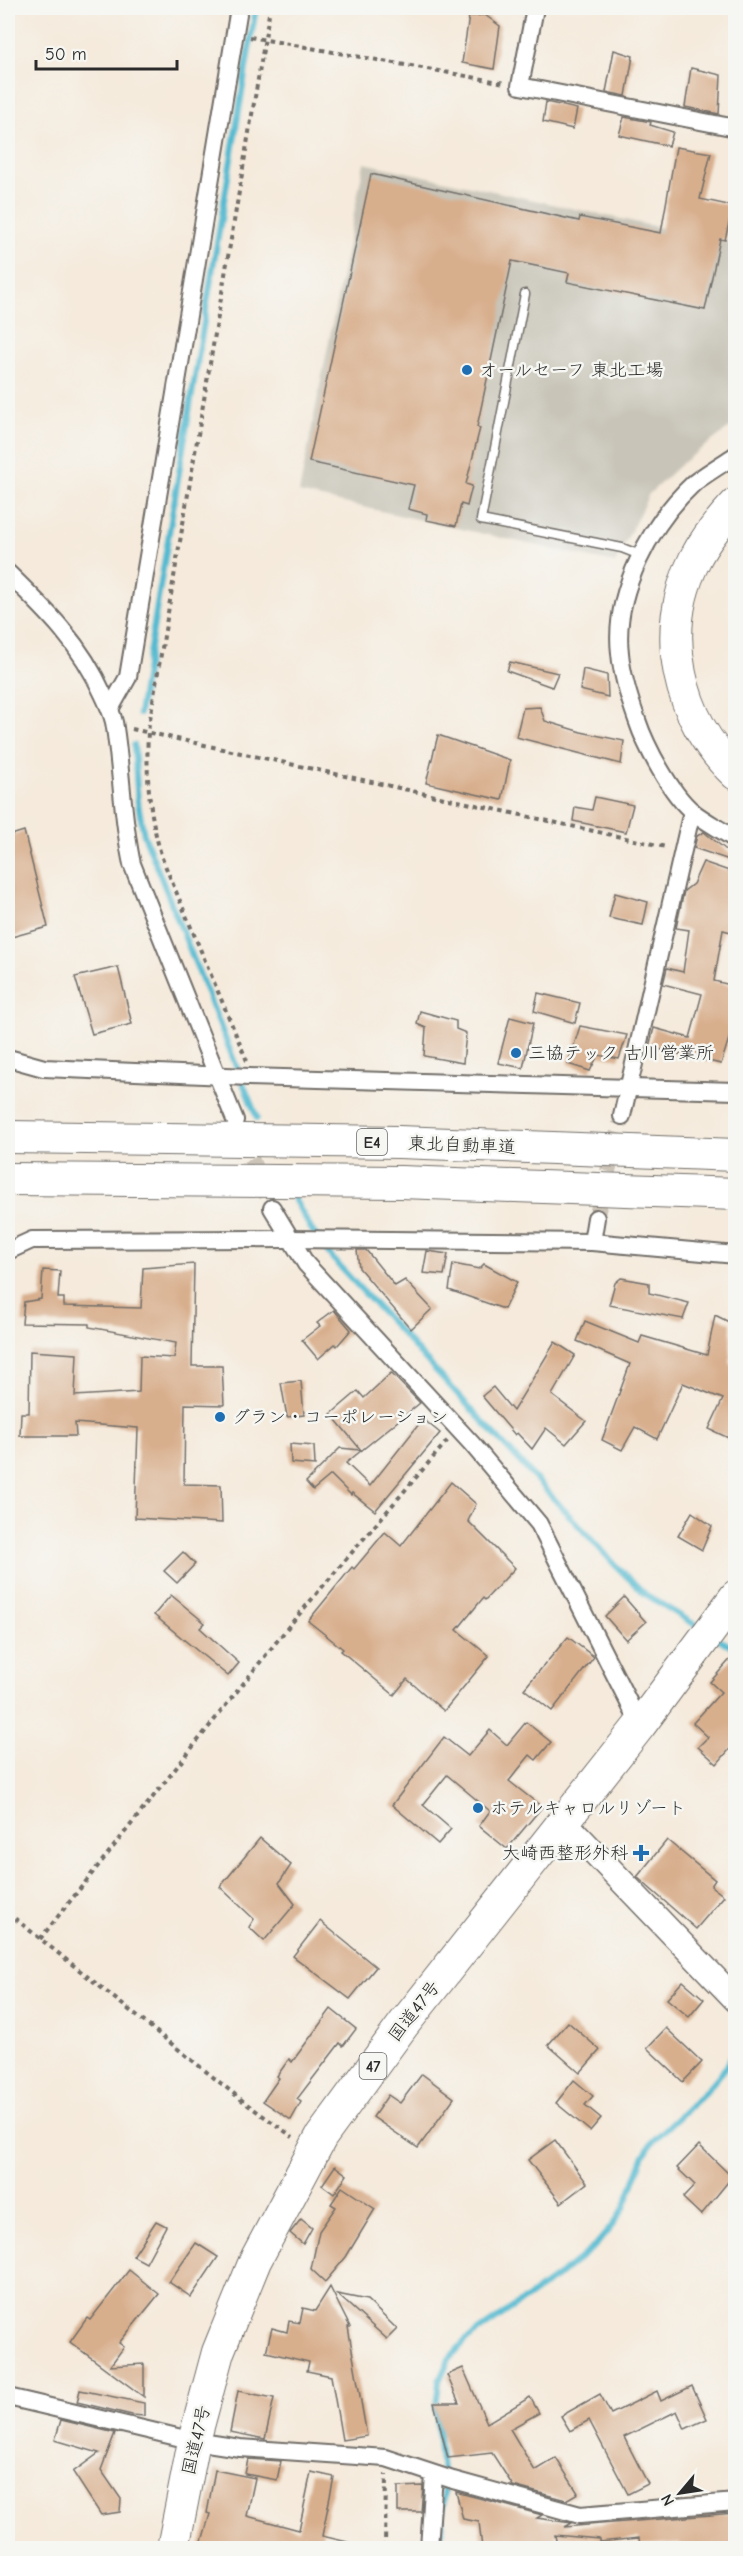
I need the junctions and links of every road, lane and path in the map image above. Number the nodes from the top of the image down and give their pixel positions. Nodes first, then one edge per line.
1 (239, 8) edge
2 (270, 8) edge
3 (535, 8) edge
4 (257, 38) dead end
5 (265, 39) junction
6 (520, 86) junction
7 (735, 128) edge
8 (525, 294) dead end
9 (735, 455) edge
10 (735, 504) edge
11 (735, 534) edge
12 (640, 555) junction
13 (8, 573) edge
14 (110, 709) junction
15 (115, 726) junction
16 (147, 731) junction
17 (735, 745) edge
18 (735, 774) edge
19 (692, 811) junction
20 (735, 840) edge
21 (684, 852) junction
22 (8, 1058) edge
23 (238, 1076) junction
24 (629, 1087) junction
25 (735, 1091) edge
26 (622, 1116) tunnel mouth
27 (235, 1120) tunnel mouth
28 (8, 1137) edge
29 (735, 1155) edge
30 (8, 1179) edge
31 (735, 1194) edge
32 (272, 1208) tunnel mouth
33 (596, 1218) tunnel mouth
34 (289, 1239) junction
35 (592, 1242) junction
36 (8, 1251) edge
37 (735, 1255) edge
38 (458, 1428) junction
39 (731, 1602) edge
40 (640, 1725) junction
41 (564, 1821) junction
42 (8, 1913) edge
43 (40, 1939) junction
44 (735, 2000) edge
45 (313, 2151) junction
46 (8, 2397) edge
47 (194, 2441) junction
48 (386, 2458) junction
49 (442, 2477) junction
50 (735, 2502) edge
51 (173, 2548) edge
52 (385, 2548) edge
53 (429, 2548) edge

1 - 14 street
2 - 5 path
3 - 6 street
4 - 5 path
5 - 6 path
5 - 16 path
6 - 7 street
8 - 12 lane
9 - 12 street
10 - 18 highway
11 - 17 highway
12 - 19 street
13 - 14 street
14 - 15 street
15 - 16 path
15 - 23 street
16 - 21 path
16 - 23 path
19 - 20 street
19 - 21 street
21 - 24 street
22 - 23 street
23 - 24 street
23 - 27 street
24 - 25 street
24 - 26 street
28 - 29 highway, 東北自動車道 / E4
30 - 31 highway, E4
32 - 34 street
33 - 35 street
34 - 35 street
34 - 36 street
34 - 38 street
35 - 37 street
38 - 40 street
38 - 43 path
39 - 40 highway, 国道47号 / 47
40 - 41 highway, 国道47号 / 47
41 - 44 street
41 - 45 highway, 国道47号 / 47
42 - 43 path
43 - 45 path
45 - 47 highway, 国道47号 / 47
46 - 47 street
47 - 48 street
47 - 51 highway, 国道47号 / 47
48 - 49 street
48 - 52 path
49 - 50 street
49 - 53 street

